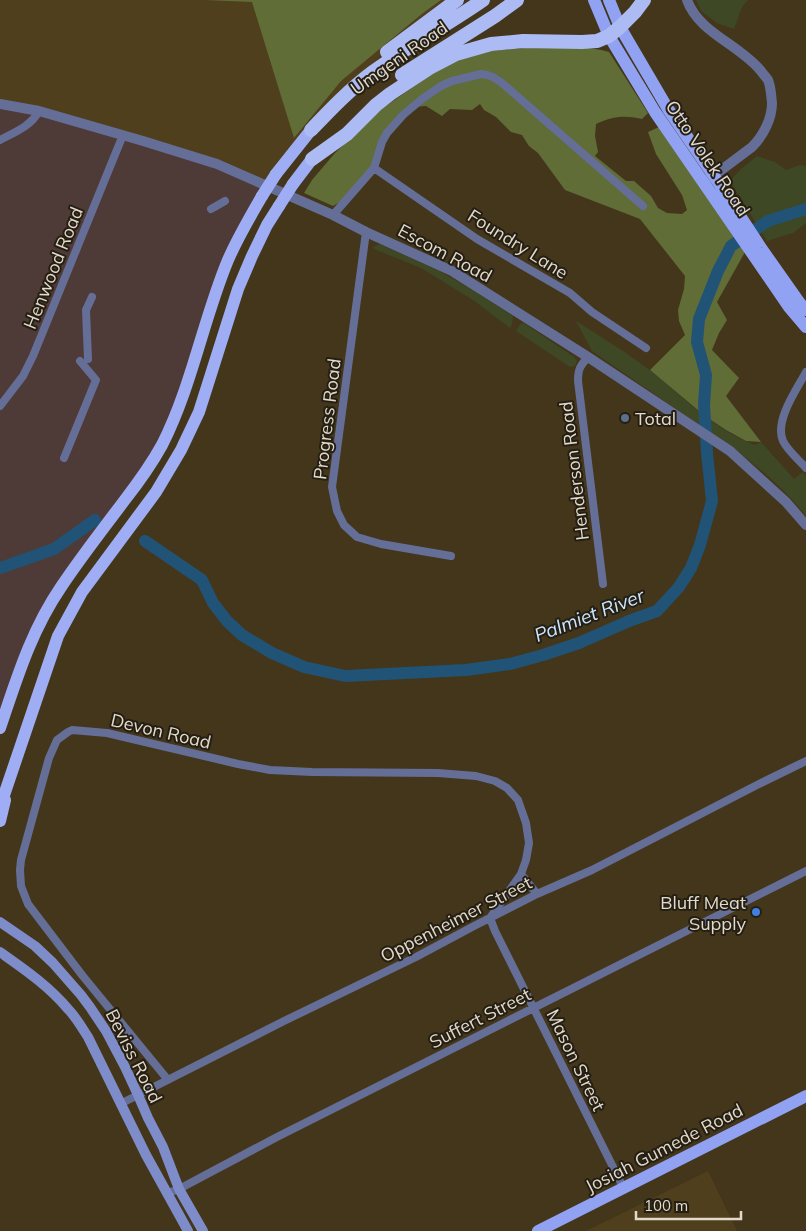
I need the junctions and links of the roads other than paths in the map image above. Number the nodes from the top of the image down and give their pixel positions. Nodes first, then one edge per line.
1 (458, 0) edge
2 (483, 0) edge
3 (517, 0) edge
4 (594, 0) edge
5 (609, 0) edge
6 (644, 0) edge
7 (687, 0) edge
8 (620, 27) junction
9 (609, 36) junction
10 (0, 100) edge
11 (0, 104) edge
12 (18, 106) junction
13 (39, 111) junction
14 (310, 130) junction
15 (123, 135) junction
16 (0, 140) edge
17 (312, 159) junction
18 (374, 168) junction
19 (709, 180) junction
20 (225, 201) dead end
21 (643, 206) dead end
22 (212, 209) dead end
23 (333, 215) junction
24 (366, 232) junction
25 (749, 240) junction
26 (92, 297) dead end
27 (806, 310) edge
28 (806, 327) edge
29 (646, 348) dead end
30 (588, 357) junction
31 (806, 372) edge
32 (0, 406) edge
33 (64, 458) dead end
34 (806, 468) edge
35 (806, 525) edge
36 (451, 556) dead end
37 (603, 584) dead end
38 (0, 728) edge
39 (806, 761) edge
40 (6, 790) junction
41 (0, 807) edge
42 (0, 821) edge
43 (806, 870) edge
44 (520, 874) junction
45 (537, 894) junction
46 (490, 918) junction
47 (0, 922) edge
48 (0, 952) edge
49 (534, 1008) junction
50 (168, 1080) junction
51 (138, 1095) junction
52 (806, 1096) edge
53 (120, 1104) junction
54 (623, 1187) junction
55 (179, 1189) junction
56 (168, 1192) junction
57 (188, 1231) edge
58 (203, 1231) edge
59 (538, 1231) edge

1 - 14 highway
2 - 14 highway, Umgeni Road
3 - 17 highway, Umgeni Road
4 - 9 main road, Otto Volek Road
5 - 8 main road, Otto Volek Road
6 - 8 highway
7 - 19 street
8 - 9 highway
8 - 19 main road, Otto Volek Road
9 - 17 highway
9 - 19 main road, Otto Volek Road
10 - 12 street, Escom Road
11 - 12 street, Escom Road
12 - 13 street, Escom Road
13 - 15 street, Escom Road
13 - 16 street
14 - 38 highway, bridge
15 - 23 street, Escom Road
15 - 32 street, Henwood Road
17 - 40 highway, bridge
18 - 21 street
18 - 23 street
18 - 29 street, Foundry Lane
19 - 25 main road, Otto Volek Road
20 - 22 street
23 - 24 street, Escom Road
24 - 30 street, Escom Road
24 - 36 street, Progress Road
25 - 27 main road, Otto Volek Road
25 - 28 main road, Otto Volek Road
26 - 33 street
30 - 35 street, Escom Road
30 - 37 street, Henderson Road
31 - 34 street
39 - 45 street, Oppenheimer Street
40 - 41 highway
40 - 42 highway
43 - 49 street, Suffert Street
44 - 45 street
44 - 46 street, Devon Road
44 - 50 street, Devon Road
45 - 46 street, Oppenheimer Street
46 - 49 street, Mason Street
46 - 50 street, Oppenheimer Street
47 - 51 main road, Beviss Road
48 - 53 main road, Beviss Road
49 - 54 street, Mason Street
49 - 55 street, Suffert Street
50 - 51 street, Oppenheimer Street
51 - 53 street, Oppenheimer Street
51 - 55 main road, Beviss Road
52 - 54 main road, Josiah Gumede Road
53 - 56 main road, Beviss Road
54 - 59 main road, Josiah Gumede Road
55 - 56 street, Suffert Street
55 - 58 main road, Beviss Road
56 - 57 main road, Beviss Road

